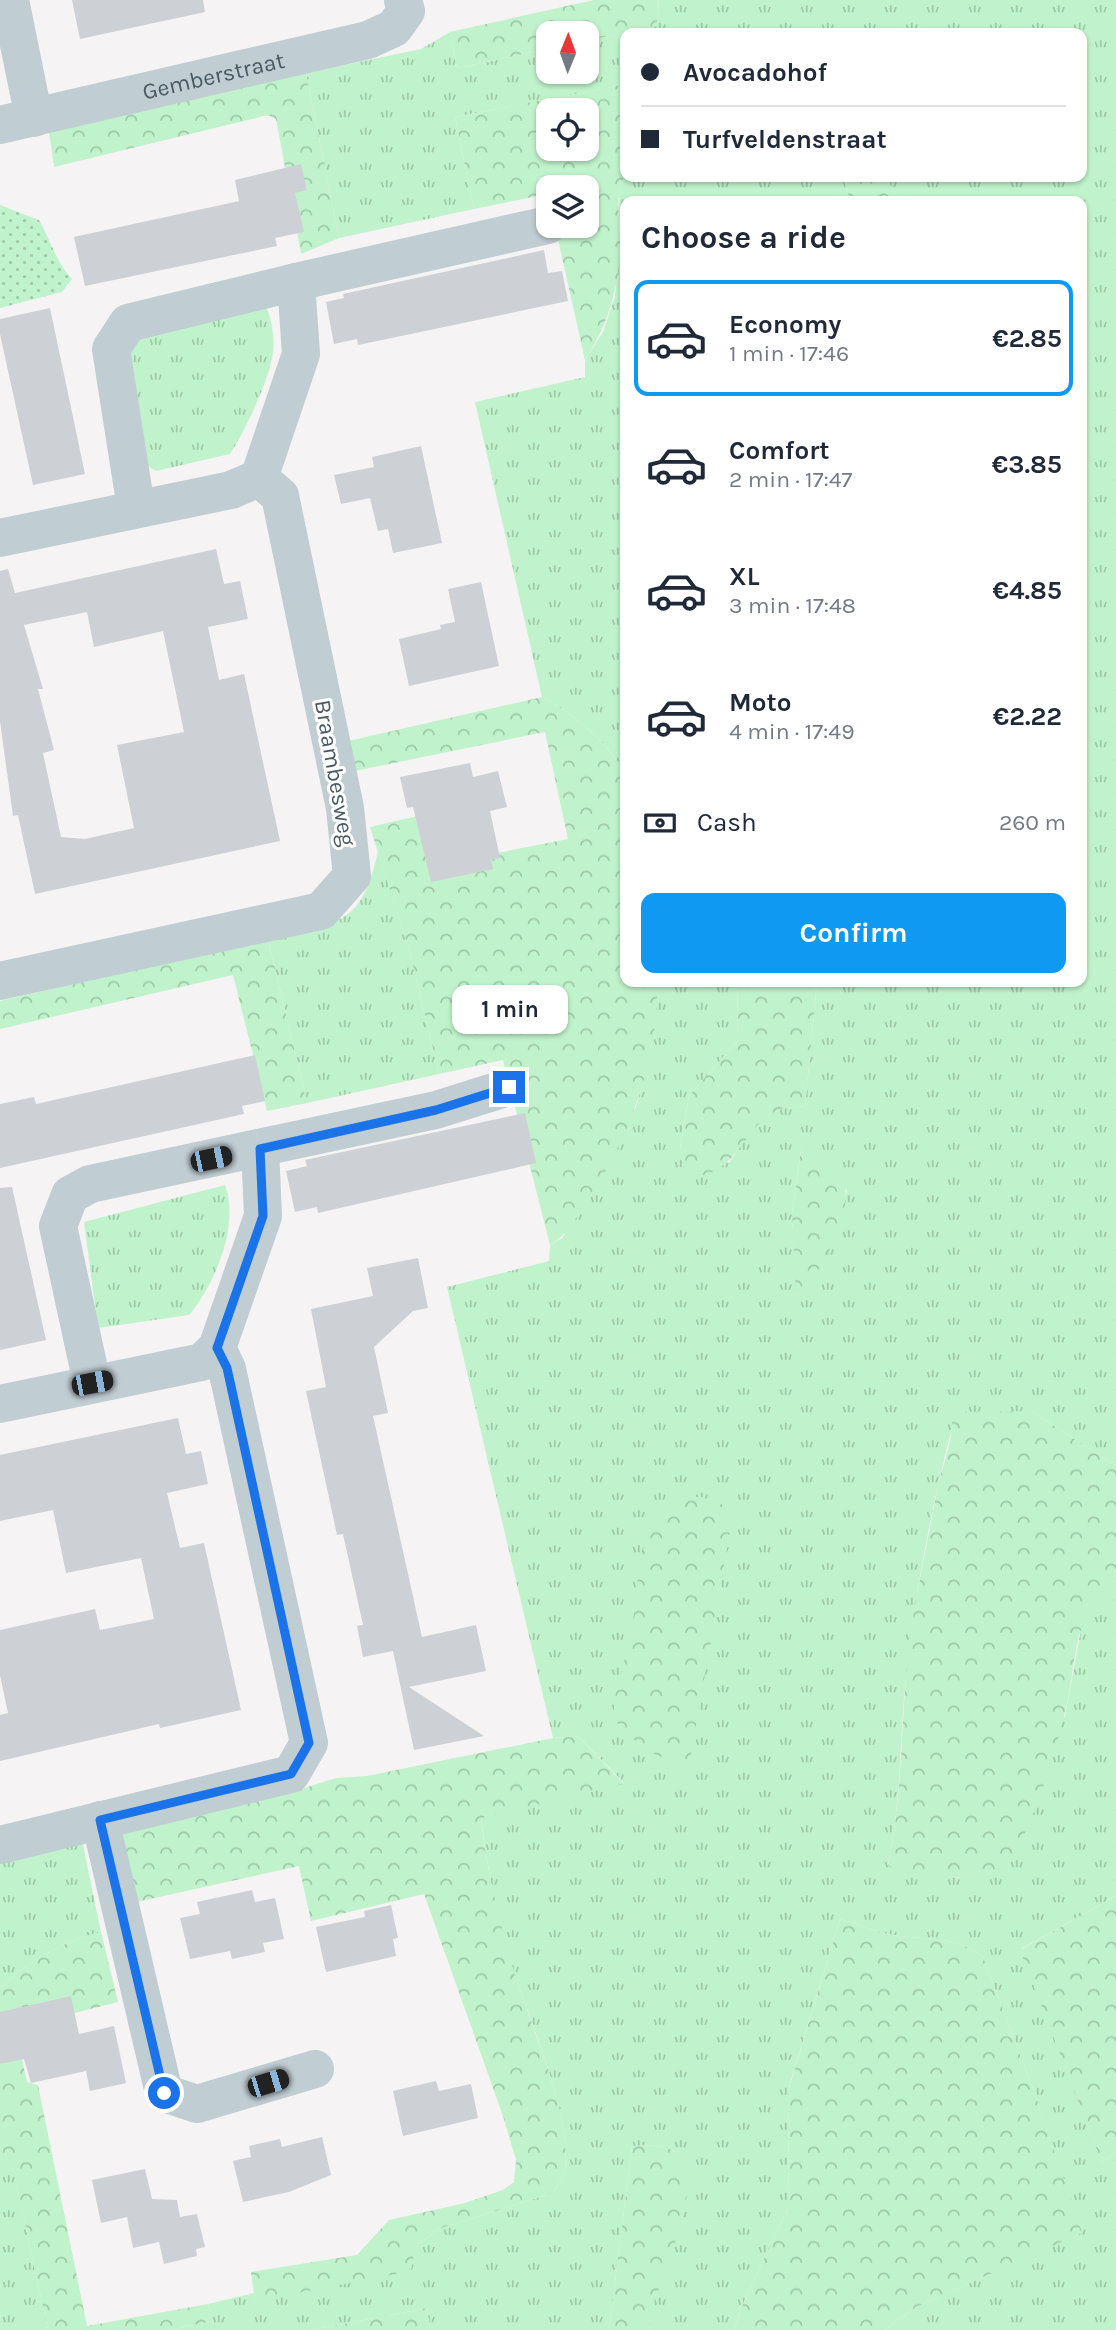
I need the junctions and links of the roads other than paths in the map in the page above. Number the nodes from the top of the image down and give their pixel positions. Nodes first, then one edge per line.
1 (10, 0) edge
2 (403, 0) edge
3 (17, 121) edge
4 (536, 228) edge
5 (296, 282) junction
6 (259, 478) junction
7 (136, 508) junction
8 (0, 538) edge
9 (0, 981) edge
10 (509, 1087) dead end
11 (260, 1149) junction
12 (217, 1348) junction
13 (92, 1383) junction
14 (0, 1404) edge
15 (100, 1820) junction
16 (0, 1845) edge
17 (315, 2069) dead end

1 - 3 street
2 - 3 street, Gemberstraat
4 - 5 street
5 - 6 street
5 - 7 street
6 - 7 street
6 - 9 street, Braambesweg
7 - 8 street
10 - 11 street
11 - 12 street
11 - 13 street
12 - 13 street
12 - 15 street
13 - 14 street
15 - 16 street
15 - 17 street

